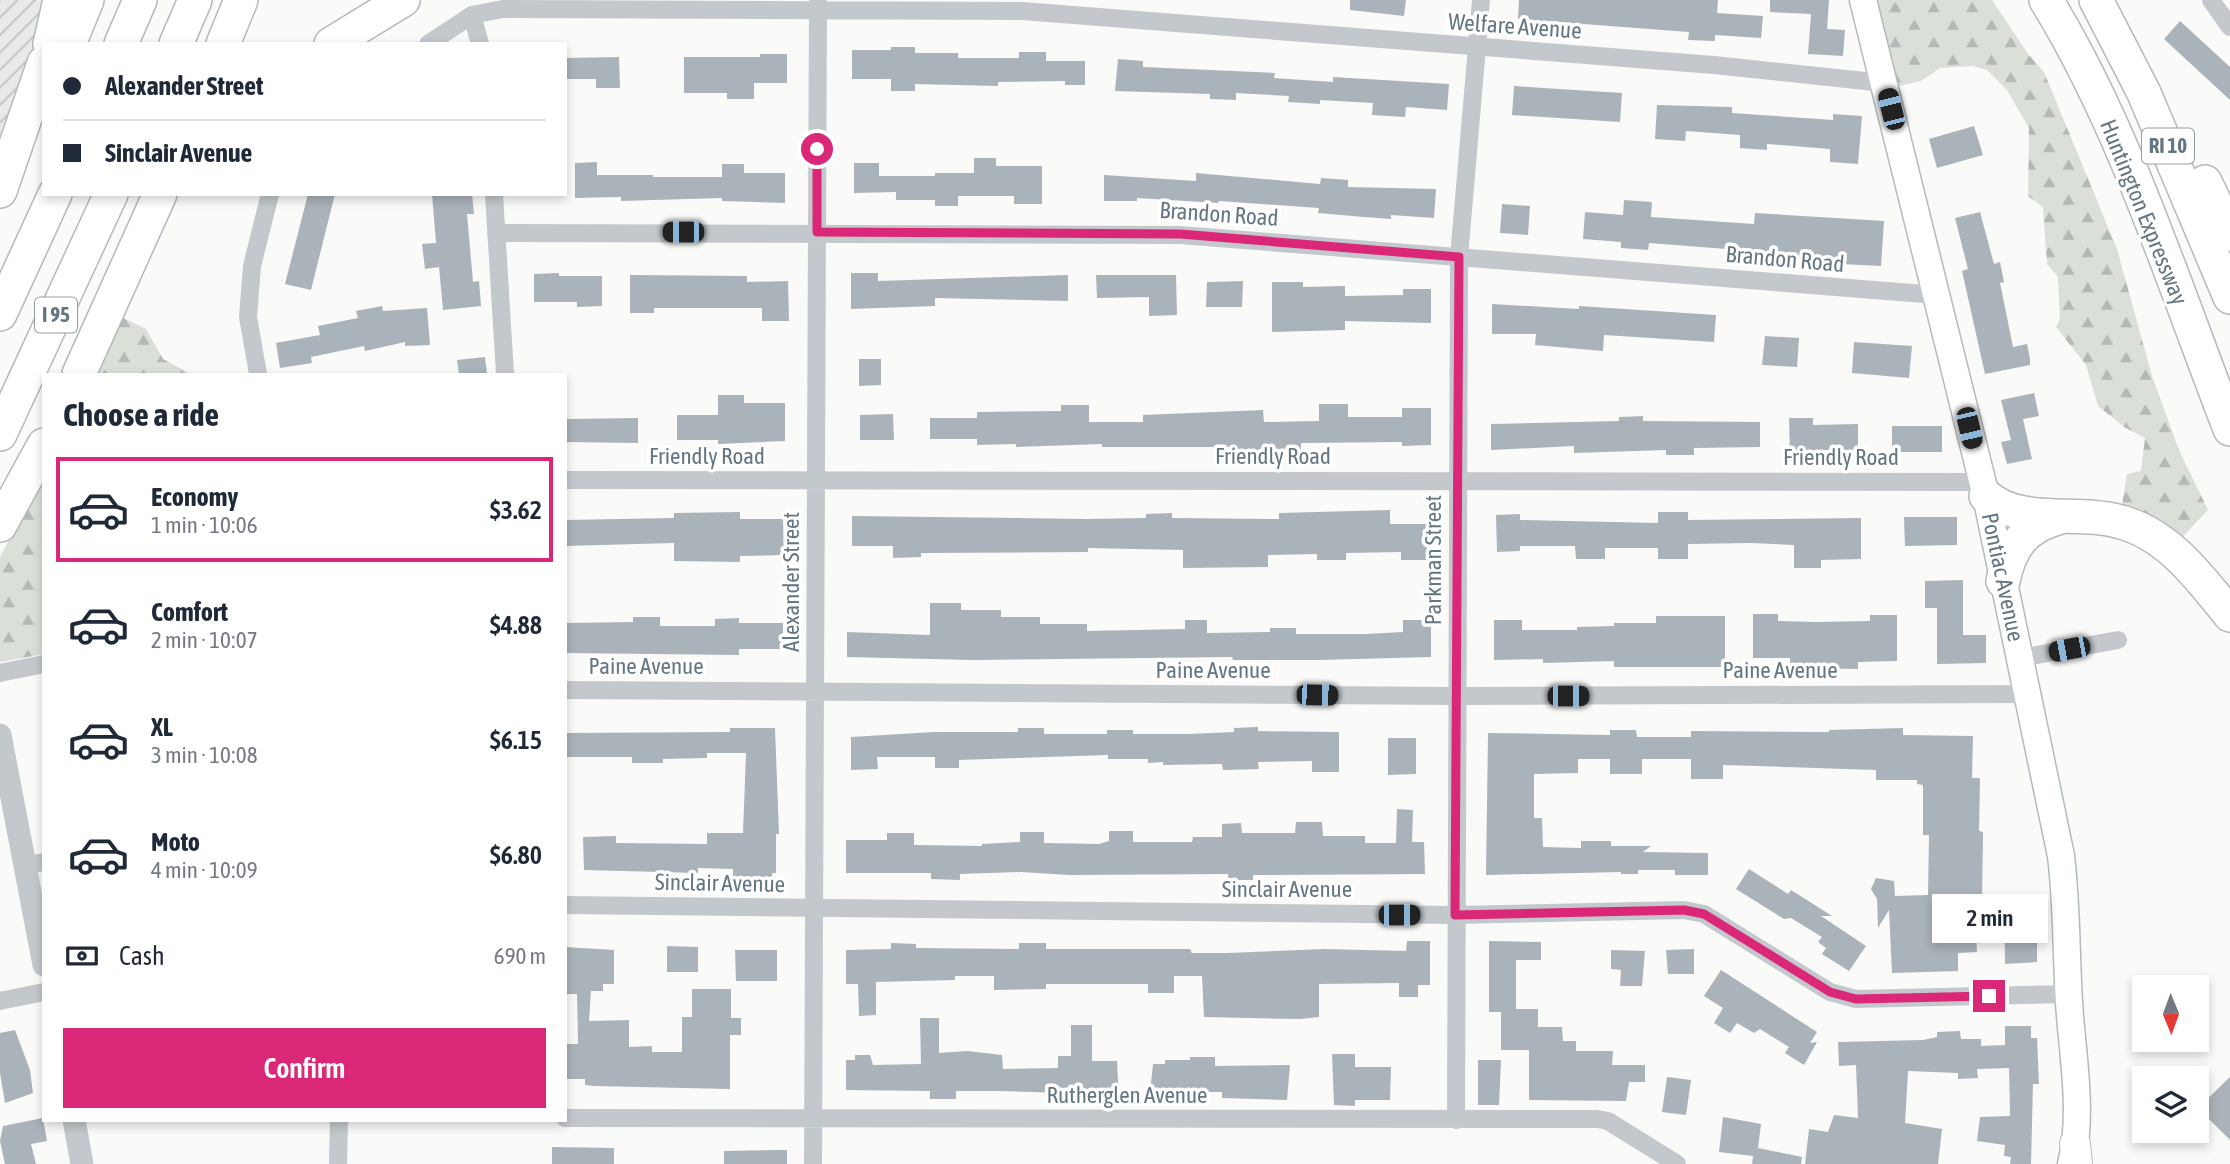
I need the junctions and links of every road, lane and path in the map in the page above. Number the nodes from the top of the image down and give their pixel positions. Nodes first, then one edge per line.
1 (60, 0) edge
2 (87, 0) edge
3 (140, 0) edge
4 (195, 0) edge
5 (240, 0) edge
6 (403, 0) edge
7 (1481, 0) edge
8 (1863, 0) edge
9 (2046, 0) edge
10 (2097, 0) edge
11 (2211, 0) edge
12 (818, 5) edge
13 (472, 15) junction
14 (2230, 27) edge
15 (50, 42) edge
16 (70, 42) edge
17 (122, 42) edge
18 (177, 42) edge
19 (224, 42) edge
20 (334, 42) edge
21 (431, 42) edge
22 (479, 42) edge
23 (1476, 48) junction
24 (42, 69) edge
25 (1884, 83) junction
26 (42, 111) edge
27 (0, 191) edge
28 (54, 196) edge
29 (110, 196) edge
30 (159, 196) edge
31 (171, 196) edge
32 (270, 196) edge
33 (494, 196) edge
34 (0, 208) edge
35 (145, 232) junction
36 (817, 232) junction
37 (496, 233) junction
38 (2230, 234) edge
39 (1459, 257) junction
40 (1937, 295) junction
41 (2230, 297) edge
42 (0, 314) edge
43 (79, 373) edge
44 (258, 373) edge
45 (505, 373) edge
46 (2230, 429) edge
47 (0, 434) edge
48 (42, 449) edge
49 (567, 480) edge
50 (1457, 480) junction
51 (816, 481) junction
52 (1984, 489) junction
53 (2077, 515) junction
54 (0, 525) edge
55 (2003, 581) junction
56 (2230, 615) edge
57 (2118, 640) dead end
58 (2020, 658) junction
59 (42, 664) edge
60 (0, 673) edge
61 (567, 690) edge
62 (815, 691) junction
63 (2028, 694) junction
64 (1457, 696) junction
65 (0, 735) edge
66 (34, 864) edge
67 (567, 905) edge
68 (814, 910) junction
69 (1455, 915) junction
70 (42, 945) edge
71 (42, 992) edge
72 (2068, 994) junction
73 (0, 1001) edge
74 (567, 1118) edge
75 (813, 1118) junction
76 (1456, 1120) junction
77 (74, 1122) edge
78 (339, 1122) edge
79 (2075, 1157) edge
80 (82, 1164) edge
81 (338, 1164) edge
82 (813, 1164) edge
83 (1677, 1164) edge

1 - 15 highway
2 - 16 highway
3 - 17 highway
4 - 18 highway
5 - 19 highway
6 - 20 highway
7 - 23 street, Parkman Street
8 - 25 main road, Pontiac Avenue
9 - 46 highway, Huntington Expressway / RI 10
10 - 38 highway
10 - 41 highway, Huntington Expressway / RI 10
11 - 14 street
12 - 13 street, Welfare Avenue
12 - 23 street, Welfare Avenue
12 - 36 street, Alexander Street
13 - 21 street
13 - 22 street
23 - 25 street, Welfare Avenue
23 - 39 street, Parkman Street
24 - 27 highway
25 - 40 main road, Pontiac Avenue
26 - 34 highway
28 - 42 highway, I 95
29 - 47 highway, I 95
30 - 35 highway
31 - 35 highway
32 - 44 street
33 - 37 street
35 - 43 highway
36 - 37 street, Brandon Road
36 - 39 street, Brandon Road
36 - 51 street, Alexander Street
37 - 45 street
39 - 40 street, Brandon Road
39 - 50 street, Parkman Street
40 - 52 main road, Pontiac Avenue
48 - 54 highway
49 - 51 street, Friendly Road
50 - 51 street, Friendly Road
50 - 52 street, Friendly Road
50 - 64 street, Parkman Street
51 - 62 street, Alexander Street
52 - 53 highway
52 - 55 main road, Pontiac Avenue
53 - 55 highway
53 - 56 highway
55 - 58 main road, Pontiac Avenue
57 - 58 street
58 - 63 main road, Pontiac Avenue
59 - 60 street
61 - 62 street, Paine Avenue
62 - 64 street, Paine Avenue
62 - 68 street, Alexander Street
63 - 64 street, Paine Avenue
63 - 72 main road, Pontiac Avenue
64 - 69 street, Parkman Street
65 - 66 street
66 - 70 street
67 - 68 street, Sinclair Avenue
68 - 69 street, Sinclair Avenue
68 - 75 street, Alexander Street
69 - 72 street, Sinclair Avenue
69 - 76 street, Parkman Street
71 - 73 street
72 - 79 main road, Pontiac Avenue
74 - 75 street, Rutherglen Avenue
75 - 76 street, Rutherglen Avenue
75 - 82 street, Alexander Street
76 - 83 street, Rutherglen Avenue
77 - 80 street
78 - 81 street

